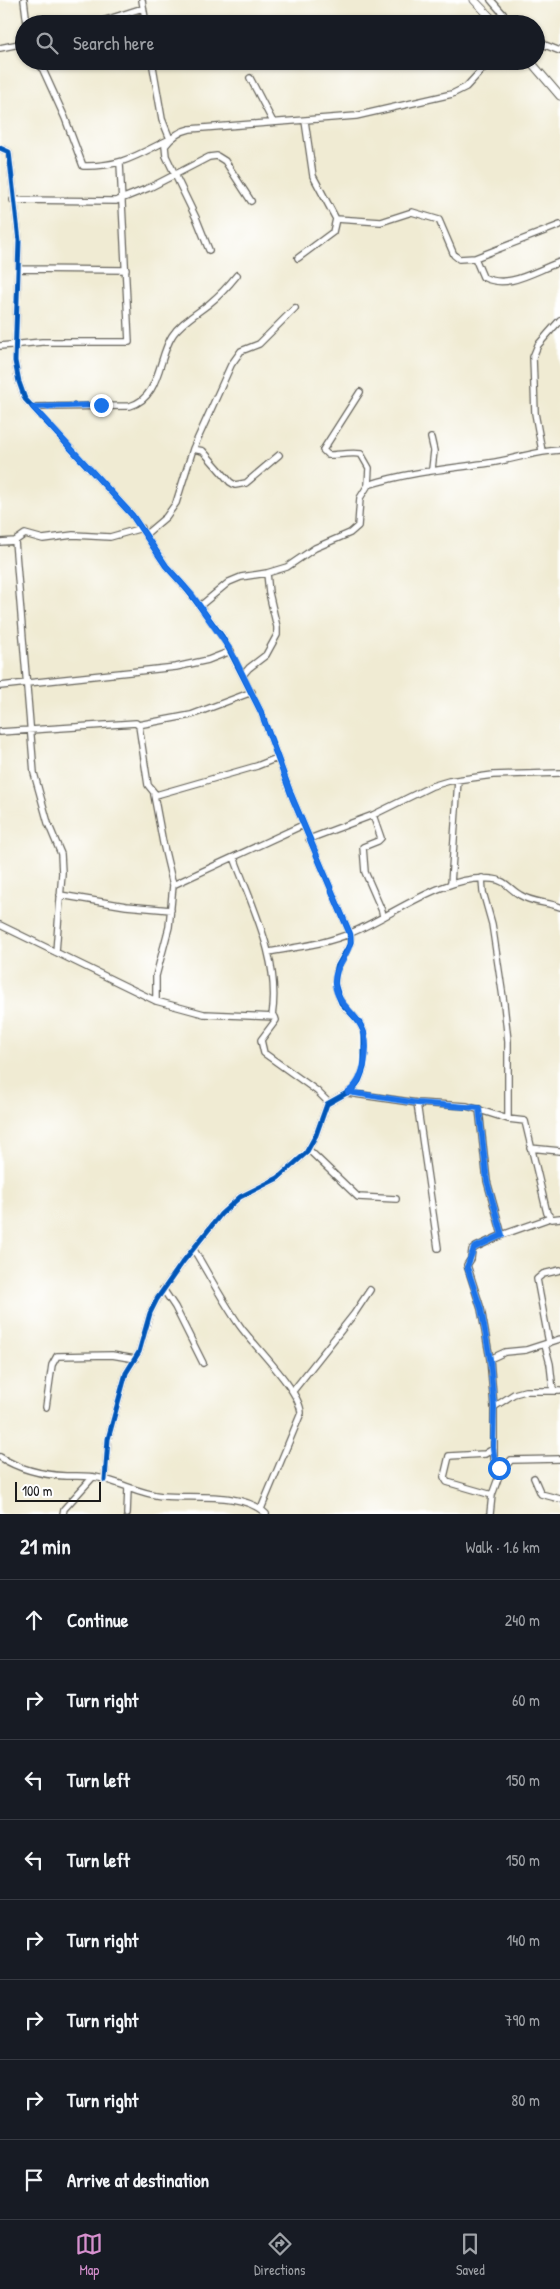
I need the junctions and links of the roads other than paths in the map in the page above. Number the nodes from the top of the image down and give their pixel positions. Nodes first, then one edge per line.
1 (24, 0) edge
2 (142, 0) edge
3 (474, 0) edge
4 (491, 0) edge
5 (143, 8) junction
6 (26, 15) edge
7 (121, 15) edge
8 (144, 15) edge
9 (488, 15) edge
10 (504, 15) edge
11 (15, 45) edge
12 (545, 45) edge
13 (0, 48) edge
14 (560, 51) edge
15 (44, 70) edge
16 (153, 70) edge
17 (482, 70) edge
18 (538, 70) edge
19 (250, 78) dead end
20 (560, 96) edge
21 (305, 120) junction
22 (272, 122) junction
23 (170, 139) junction
24 (0, 148) edge
25 (120, 163) junction
26 (174, 174) junction
27 (122, 198) junction
28 (13, 200) junction
29 (251, 202) dead end
30 (336, 219) junction
31 (560, 225) edge
32 (209, 250) dead end
33 (298, 258) dead end
34 (475, 258) junction
35 (560, 262) edge
36 (18, 269) junction
37 (126, 270) junction
38 (237, 275) dead end
39 (295, 308) dead end
40 (560, 320) edge
41 (14, 344) junction
42 (0, 346) edge
43 (360, 392) dead end
44 (33, 407) junction
45 (431, 438) dead end
46 (193, 448) junction
47 (560, 450) edge
48 (542, 451) junction
49 (278, 455) dead end
50 (432, 469) junction
51 (368, 485) junction
52 (142, 528) junction
53 (146, 534) junction
54 (15, 541) junction
55 (0, 542) edge
56 (267, 573) junction
57 (200, 606) junction
58 (231, 651) junction
59 (243, 675) junction
60 (25, 684) junction
61 (0, 686) edge
62 (252, 692) junction
63 (138, 725) junction
64 (29, 730) junction
65 (0, 732) edge
66 (277, 758) junction
67 (560, 773) edge
68 (458, 780) junction
69 (154, 795) junction
70 (373, 815) junction
71 (303, 825) junction
72 (309, 839) junction
73 (234, 857) junction
74 (482, 878) junction
75 (451, 884) junction
76 (173, 885) junction
77 (60, 895) junction
78 (560, 907) edge
79 (171, 910) junction
80 (383, 917) junction
81 (0, 925) edge
82 (350, 934) junction
83 (56, 952) junction
84 (269, 952) junction
85 (156, 1001) junction
86 (272, 1016) junction
87 (348, 1092) junction
88 (329, 1102) junction
89 (417, 1103) junction
90 (479, 1108) junction
91 (508, 1119) junction
92 (530, 1148) junction
93 (309, 1150) junction
94 (560, 1151) edge
95 (396, 1198) dead end
96 (550, 1218) junction
97 (560, 1218) edge
98 (502, 1235) junction
99 (438, 1248) dead end
100 (194, 1250) junction
101 (560, 1270) edge
102 (163, 1289) junction
103 (370, 1290) dead end
104 (560, 1339) edge
105 (547, 1344) junction
106 (135, 1359) junction
107 (490, 1359) junction
108 (203, 1363) dead end
109 (560, 1390) edge
110 (293, 1391) junction
111 (553, 1391) junction
112 (46, 1407) dead end
113 (494, 1407) junction
114 (493, 1448) junction
115 (0, 1457) edge
116 (560, 1459) edge
117 (500, 1473) junction
118 (94, 1477) junction
119 (534, 1478) dead end
120 (104, 1480) junction
121 (128, 1488) junction
122 (492, 1495) junction
123 (560, 1499) edge
124 (261, 1509) junction
125 (63, 1514) edge
126 (128, 1514) edge
127 (266, 1514) edge
128 (490, 1514) edge

1 - 6 street
2 - 5 street
3 - 9 street
4 - 10 street
5 - 7 street
5 - 8 street
11 - 13 street
12 - 14 street
15 - 25 street
16 - 23 street
17 - 21 street
18 - 20 street
19 - 22 street
21 - 22 street
21 - 30 street
22 - 23 street
23 - 25 street
23 - 26 street
24 - 28 street
25 - 27 street
26 - 27 street
26 - 29 street
26 - 32 street
27 - 28 street
27 - 37 street
28 - 36 street
30 - 33 street
30 - 34 street
31 - 34 street
34 - 35 street
36 - 37 street
36 - 41 street
37 - 41 street
38 - 44 street
39 - 46 street
40 - 48 street
41 - 42 street
41 - 44 street
43 - 51 street
44 - 52 street
45 - 50 street
46 - 49 street
46 - 53 street
47 - 48 street
48 - 50 street
50 - 51 street
51 - 56 street
52 - 53 street
52 - 54 street
53 - 57 street
54 - 55 street
54 - 60 street
56 - 57 street
56 - 59 street
57 - 58 street
58 - 59 street
58 - 60 street
59 - 62 street
60 - 61 street
60 - 64 street
62 - 63 street
62 - 66 street
63 - 64 street
63 - 69 street
64 - 65 street
64 - 77 street
66 - 69 street
66 - 71 street
67 - 68 street
68 - 70 street
68 - 75 street
69 - 76 street
70 - 72 street
70 - 80 street
71 - 72 street
71 - 73 street
72 - 82 street
73 - 76 street
73 - 84 street
74 - 75 street
74 - 78 street
74 - 91 street
75 - 80 street
76 - 79 street
77 - 79 street
77 - 83 street
79 - 85 street
80 - 82 street
81 - 83 street
82 - 84 street
82 - 87 street
83 - 85 street
84 - 86 street
85 - 86 street
86 - 88 street
87 - 88 street
87 - 89 street
88 - 93 street
89 - 90 street
89 - 99 street
90 - 91 street
90 - 98 street
91 - 92 street
92 - 94 street
92 - 96 street
93 - 95 street
93 - 100 street
96 - 97 street
96 - 98 street
98 - 107 street
100 - 102 street
100 - 110 street
101 - 105 street
102 - 106 street
102 - 108 street
103 - 110 street
104 - 105 street
105 - 107 street
105 - 111 street
106 - 112 street
106 - 120 street
107 - 113 street
109 - 111 street
110 - 124 street
111 - 113 street
113 - 114 street
114 - 117 street
114 - 122 street
115 - 118 street
116 - 117 street
117 - 122 street
118 - 120 street
118 - 125 street
119 - 123 street
120 - 121 street
121 - 124 street
121 - 126 street
122 - 128 street
124 - 127 street

